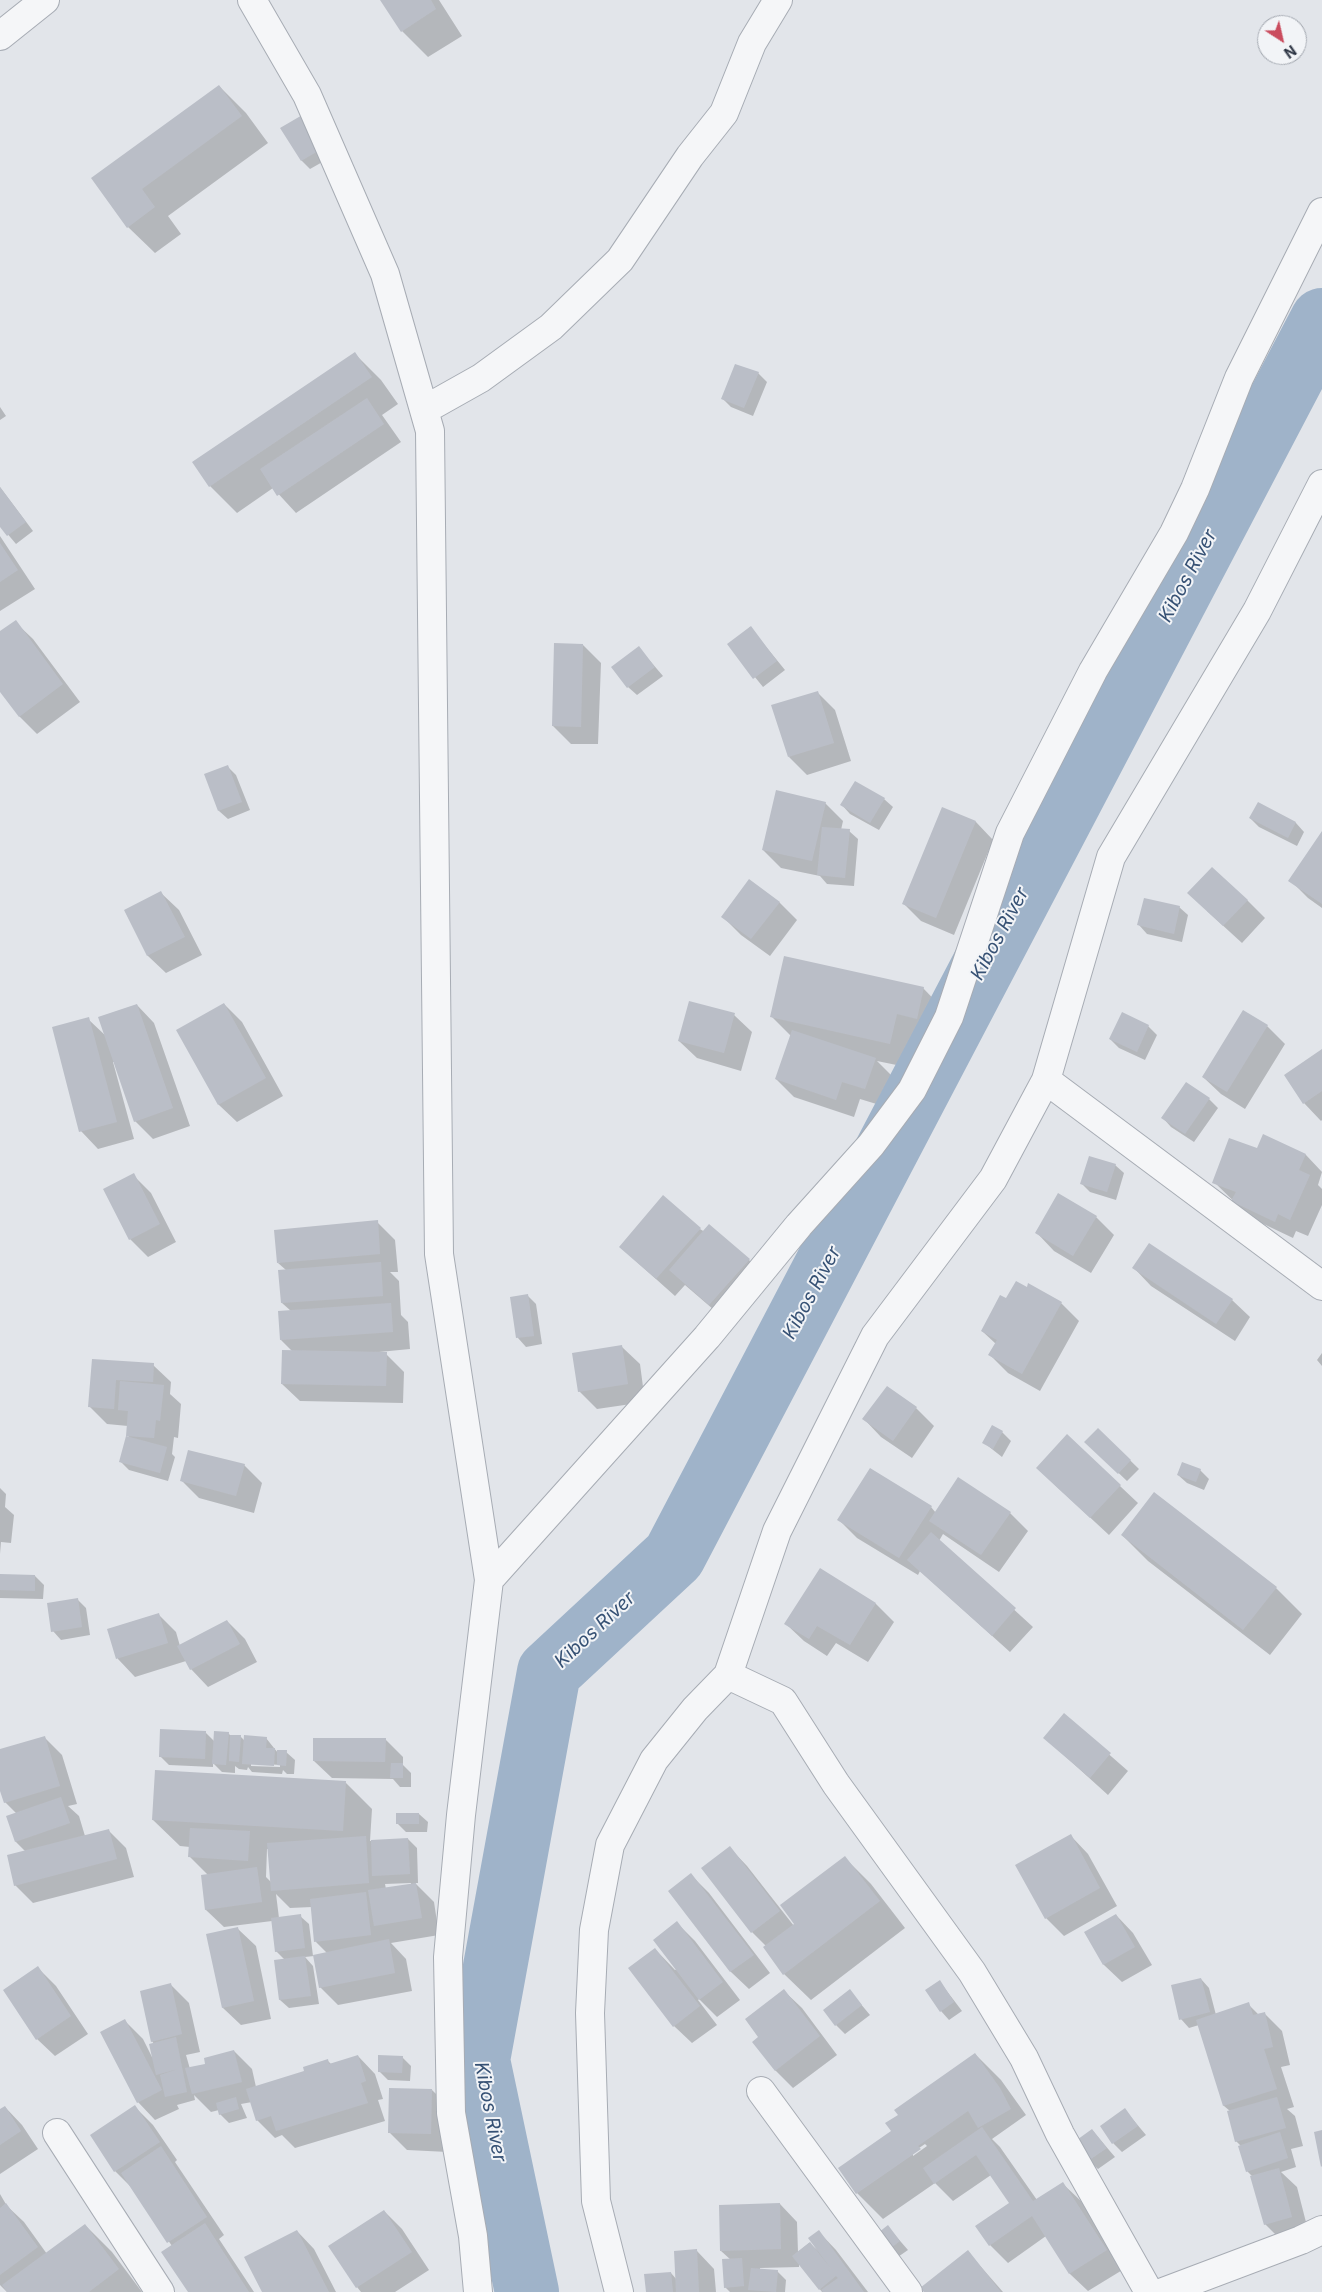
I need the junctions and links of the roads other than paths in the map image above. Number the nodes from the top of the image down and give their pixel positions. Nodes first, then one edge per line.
1 (45, 0) edge
2 (252, 0) edge
3 (778, 0) edge
4 (0, 36) edge
5 (1322, 212) edge
6 (424, 410) junction
7 (1322, 484) edge
8 (1046, 1080) junction
9 (1322, 1286) edge
10 (489, 1580) junction
11 (728, 1675) junction
12 (761, 2091) dead end
13 (57, 2133) dead end
14 (1322, 2230) edge
15 (160, 2292) edge
16 (478, 2292) edge
17 (619, 2292) edge
18 (908, 2292) edge
19 (1149, 2292) edge
20 (1163, 2292) edge

1 - 4 street
2 - 6 street
3 - 6 street
5 - 10 street
6 - 10 street
7 - 8 street
8 - 9 street
8 - 11 street
10 - 16 street
11 - 17 street
11 - 19 street
12 - 18 street
13 - 15 street
14 - 20 street

